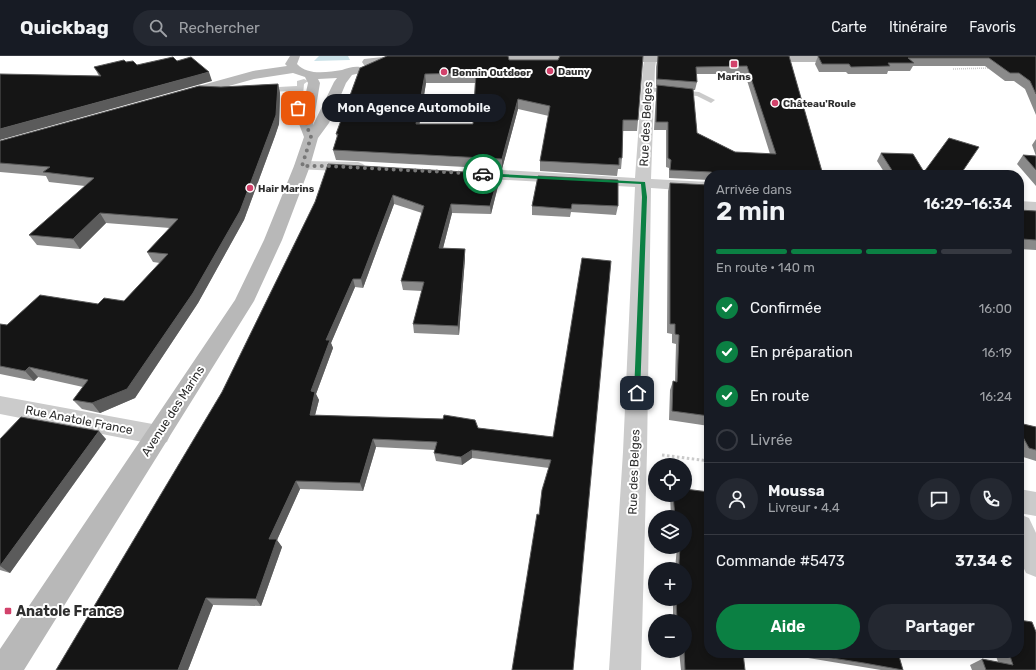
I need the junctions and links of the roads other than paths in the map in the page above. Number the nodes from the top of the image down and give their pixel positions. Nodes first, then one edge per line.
1 (651, 57) edge
2 (421, 58) edge
3 (468, 58) edge
4 (698, 58) edge
5 (745, 58) edge
6 (862, 58) edge
7 (369, 59) edge
8 (294, 61) edge
9 (348, 72) junction
10 (311, 76) junction
11 (301, 88) junction
12 (648, 89) junction
13 (254, 90) edge
14 (196, 91) junction
15 (223, 92) edge
16 (711, 100) dead end
17 (308, 113) junction
18 (311, 137) junction
19 (302, 166) junction
20 (375, 168) edge
21 (454, 172) edge
22 (643, 183) junction
23 (704, 187) edge
24 (1024, 206) edge
25 (1036, 207) edge
26 (0, 405) edge
27 (158, 435) junction
28 (1024, 502) edge
29 (1036, 504) edge
30 (1024, 538) edge
31 (1036, 563) edge
32 (5, 670) edge
33 (625, 670) edge

1 - 3 main road
1 - 4 main road
1 - 12 street, Rue des Belges
2 - 7 main road
5 - 6 main road
7 - 9 main road
8 - 10 main road
8 - 14 main road
8 - 14 main road
9 - 10 main road
9 - 18 main road, Avenue des Marins
10 - 11 lane
10 - 17 main road, Avenue des Marins
11 - 13 lane
11 - 17 lane
12 - 16 lane
12 - 22 street, Rue des Belges
14 - 15 lane
17 - 18 main road, Avenue des Marins
18 - 19 main road, Avenue des Marins
19 - 20 street
19 - 27 main road, Avenue des Marins
21 - 22 street
22 - 23 street
22 - 33 street, Rue des Belges
24 - 25 street
26 - 27 street, Rue Anatole France
27 - 32 main road, Avenue des Marins
28 - 29 street
30 - 31 street

